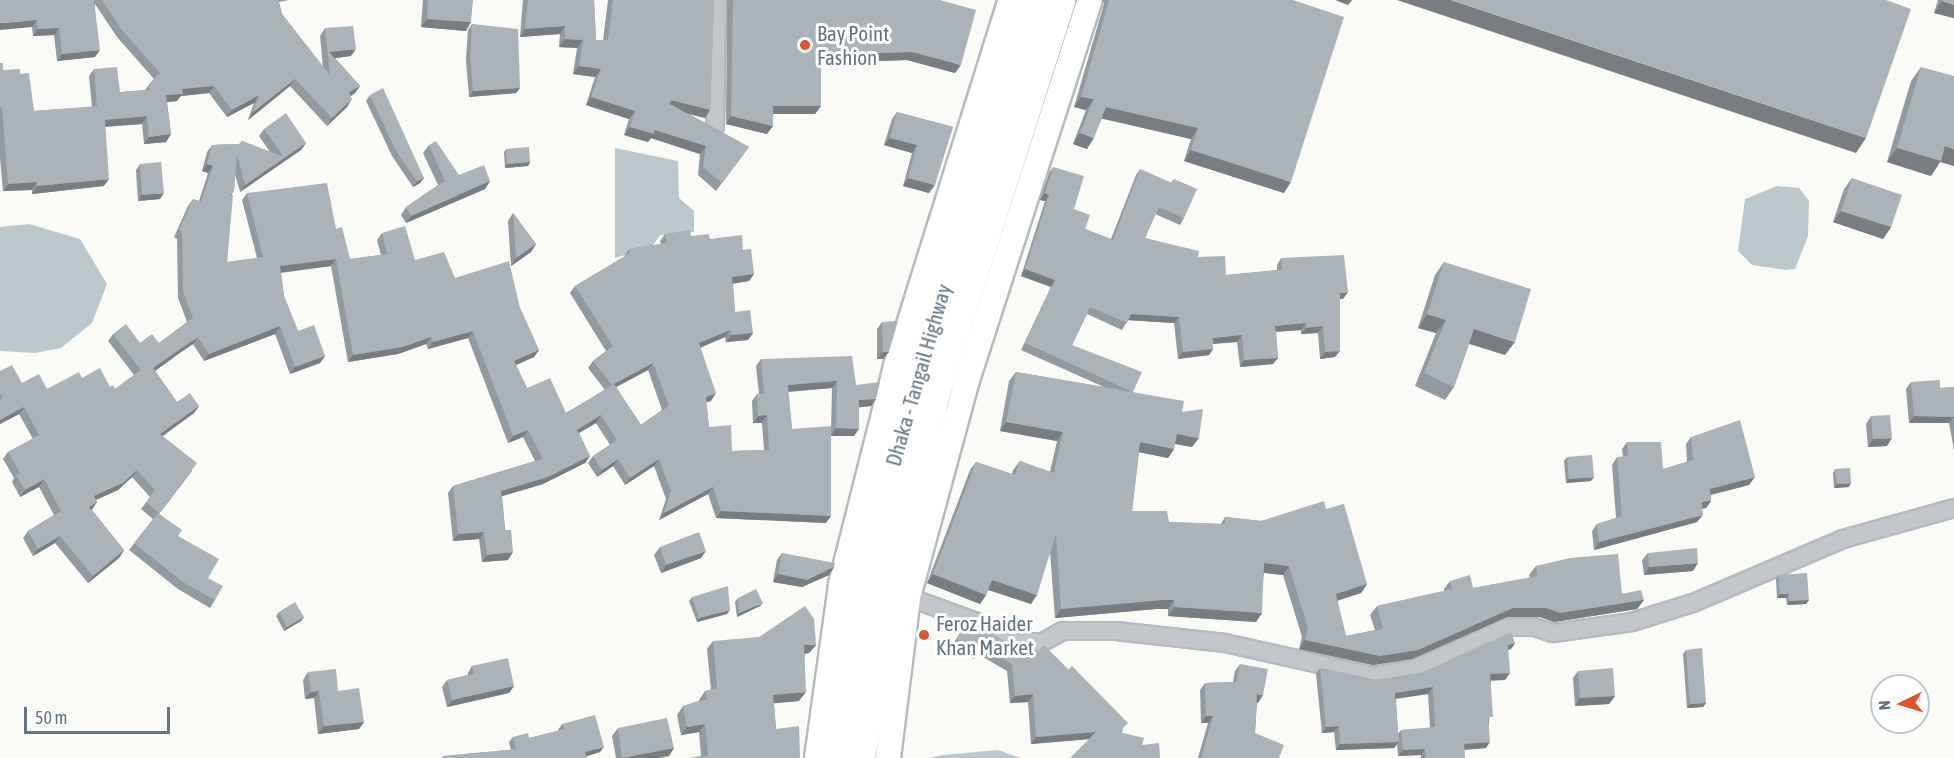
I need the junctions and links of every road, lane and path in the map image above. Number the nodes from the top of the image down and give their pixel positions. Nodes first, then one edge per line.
1 (717, 0) edge
2 (1011, 0) edge
3 (1038, 0) edge
4 (1060, 0) edge
5 (1090, 0) edge
6 (715, 128) edge
7 (1954, 508) edge
8 (909, 597) junction
9 (817, 758) edge
10 (833, 758) edge
11 (860, 758) edge
12 (888, 758) edge

1 - 6 street
2 - 9 main road
3 - 10 highway, Dhaka - Tangail Highway
4 - 11 highway, Dhaka - Tangail Highway
5 - 8 main road
7 - 8 street
8 - 12 main road

